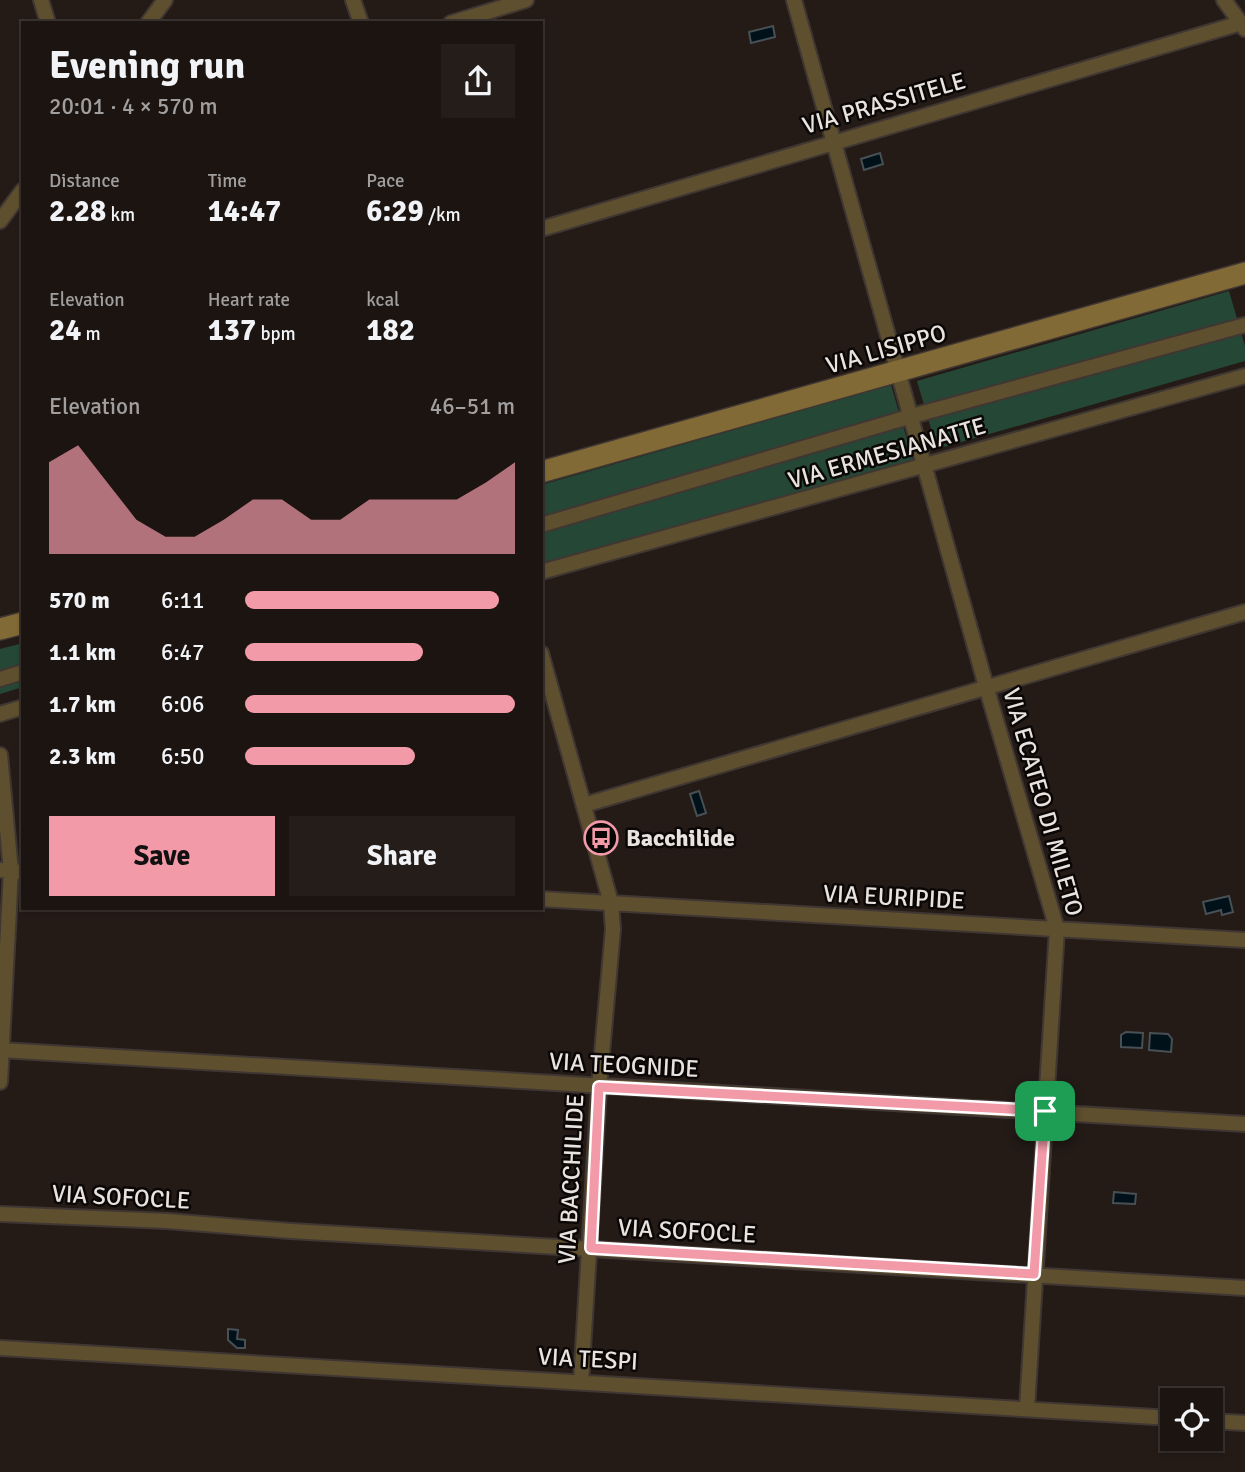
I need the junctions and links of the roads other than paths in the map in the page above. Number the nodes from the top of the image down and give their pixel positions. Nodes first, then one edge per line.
1 (41, 0) edge
2 (165, 0) edge
3 (354, 0) edge
4 (526, 0) edge
5 (794, 0) edge
6 (1224, 0) edge
7 (47, 21) edge
8 (149, 21) edge
9 (360, 21) edge
10 (458, 21) edge
11 (1243, 26) edge
12 (833, 141) junction
13 (21, 193) edge
14 (0, 221) edge
15 (543, 228) edge
16 (1245, 273) edge
17 (1245, 325) edge
18 (899, 373) junction
19 (1245, 376) edge
20 (912, 416) junction
21 (926, 467) junction
22 (543, 471) edge
23 (543, 524) edge
24 (543, 571) edge
25 (1245, 612) edge
26 (21, 624) edge
27 (0, 629) edge
28 (543, 660) edge
29 (21, 673) edge
30 (0, 679) edge
31 (986, 686) junction
32 (21, 708) edge
33 (0, 713) edge
34 (0, 755) edge
35 (584, 805) junction
36 (11, 871) edge
37 (543, 899) edge
38 (611, 903) junction
39 (1057, 929) junction
40 (1245, 940) edge
41 (1, 1050) edge
42 (0, 1082) edge
43 (599, 1087) junction
44 (1045, 1111) junction
45 (1245, 1124) edge
46 (0, 1214) edge
47 (591, 1248) junction
48 (1034, 1274) junction
49 (1245, 1288) edge
50 (0, 1348) edge
51 (581, 1382) junction
52 (1027, 1408) junction
53 (1160, 1417) edge
54 (1223, 1422) edge
55 (1245, 1423) edge

1 - 7 street
2 - 8 street
3 - 9 street
4 - 10 street
5 - 12 street, VIA ECATEO DI MILETO
6 - 11 street
11 - 12 street, VIA PRASSITELE
12 - 15 street, VIA PRASSITELE
12 - 18 street, VIA ECATEO DI MILETO
13 - 14 street
16 - 18 street, VIA LISIPPO
17 - 20 street
18 - 20 street, VIA ECATEO DI MILETO
18 - 22 street, VIA LISIPPO
19 - 21 street, VIA ERMESIANATTE
20 - 21 street, VIA ECATEO DI MILETO
20 - 23 street
21 - 24 street, VIA ERMESIANATTE
21 - 31 street, VIA ECATEO DI MILETO
25 - 31 street
26 - 27 street
28 - 35 street, VIA BACCHILIDE
29 - 30 street
31 - 35 street
31 - 39 street, VIA ECATEO DI MILETO
32 - 33 street
34 - 36 street
35 - 38 street, VIA BACCHILIDE
36 - 41 street
37 - 38 street, VIA EURIPIDE
38 - 39 street, VIA EURIPIDE
38 - 43 street, VIA BACCHILIDE
39 - 40 street, VIA EURIPIDE
39 - 44 street, VIA ECATEO DI MILETO
41 - 42 street
41 - 43 street, VIA TEOGNIDE
43 - 44 street, VIA TEOGNIDE
43 - 47 street, VIA BACCHILIDE
44 - 45 street, VIA TEOGNIDE
44 - 48 street, VIA ECATEO DI MILETO
46 - 47 street, VIA SOFOCLE
47 - 48 street, VIA SOFOCLE
47 - 51 street, VIA BACCHILIDE
48 - 49 street, VIA SOFOCLE
48 - 52 street, VIA ECATEO DI MILETO
50 - 51 street, VIA TESPI
51 - 52 street, VIA TESPI
52 - 53 street, VIA TESPI
54 - 55 street

